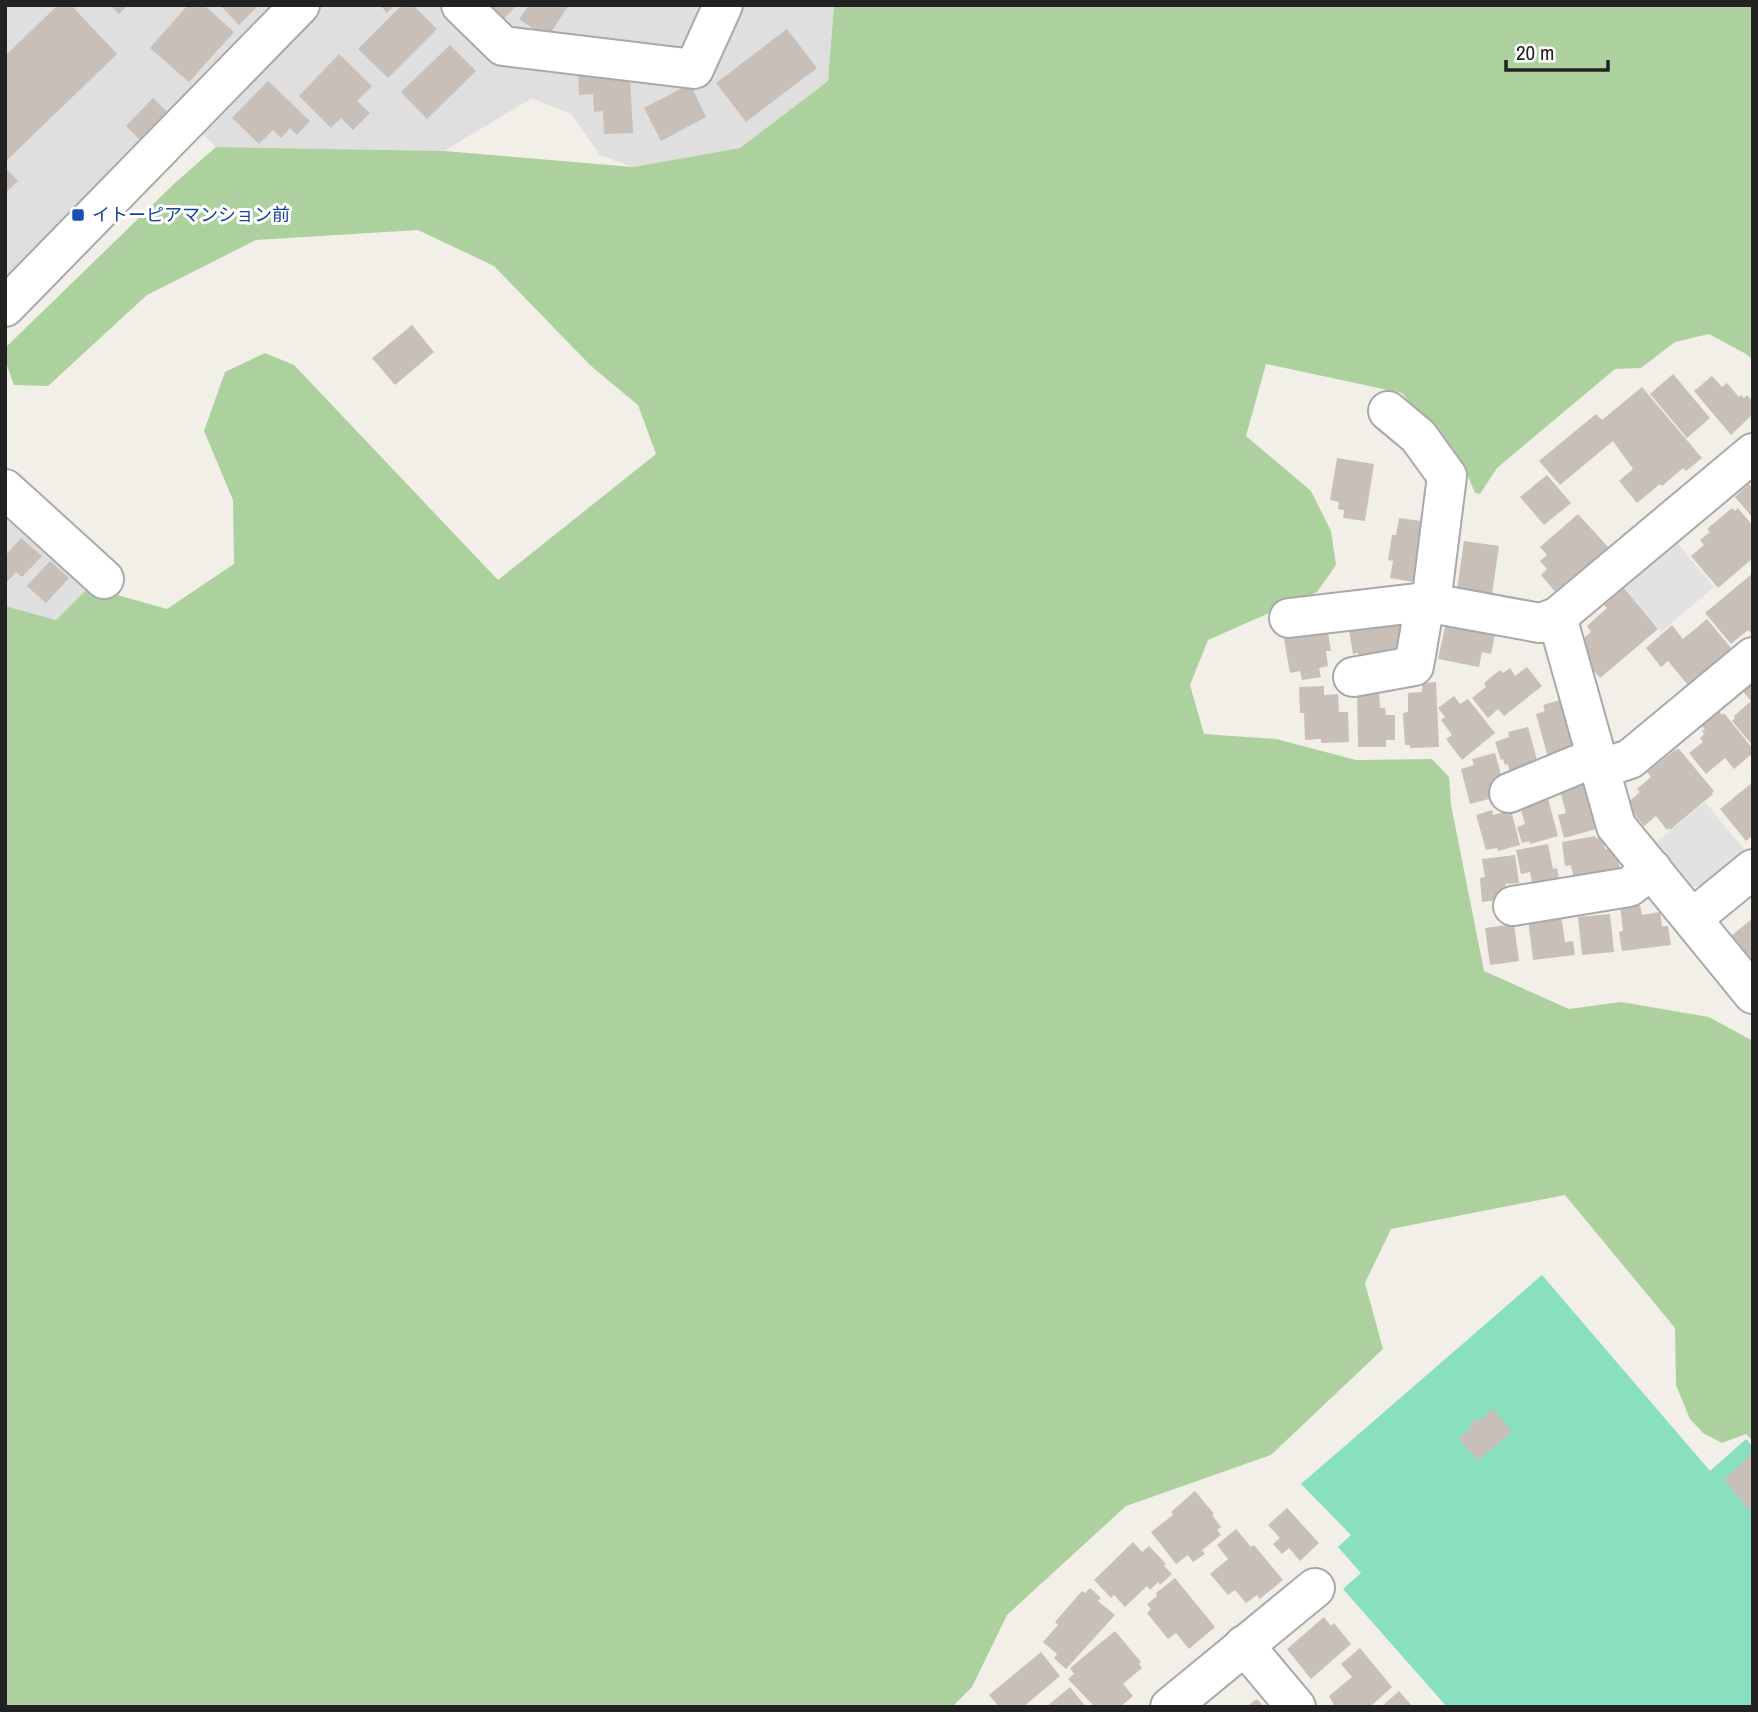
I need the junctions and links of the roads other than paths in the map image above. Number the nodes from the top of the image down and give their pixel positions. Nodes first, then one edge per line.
1 (300, 5) edge
2 (461, 5) edge
3 (723, 5) edge
4 (5, 307) edge
5 (1388, 411) dead end
6 (1753, 453) edge
7 (5, 489) edge
8 (104, 579) dead end
9 (1428, 602) junction
10 (1557, 617) junction
11 (1289, 618) dead end
12 (1753, 657) edge
13 (1353, 677) dead end
14 (1598, 763) junction
15 (1509, 793) dead end
16 (1652, 869) junction
17 (1753, 869) edge
18 (1513, 906) dead end
19 (1693, 918) junction
20 (1753, 995) edge
21 (1315, 1588) dead end
22 (1244, 1644) junction
23 (1170, 1707) edge
24 (1296, 1707) edge

1 - 4 street
2 - 3 street
5 - 9 street
6 - 10 street
7 - 8 street
9 - 10 street
9 - 11 street
9 - 13 street
10 - 14 street
12 - 14 street
14 - 15 street
14 - 16 street
16 - 18 street
16 - 19 street
17 - 19 street
19 - 20 street
21 - 22 street
22 - 23 street
22 - 24 street

